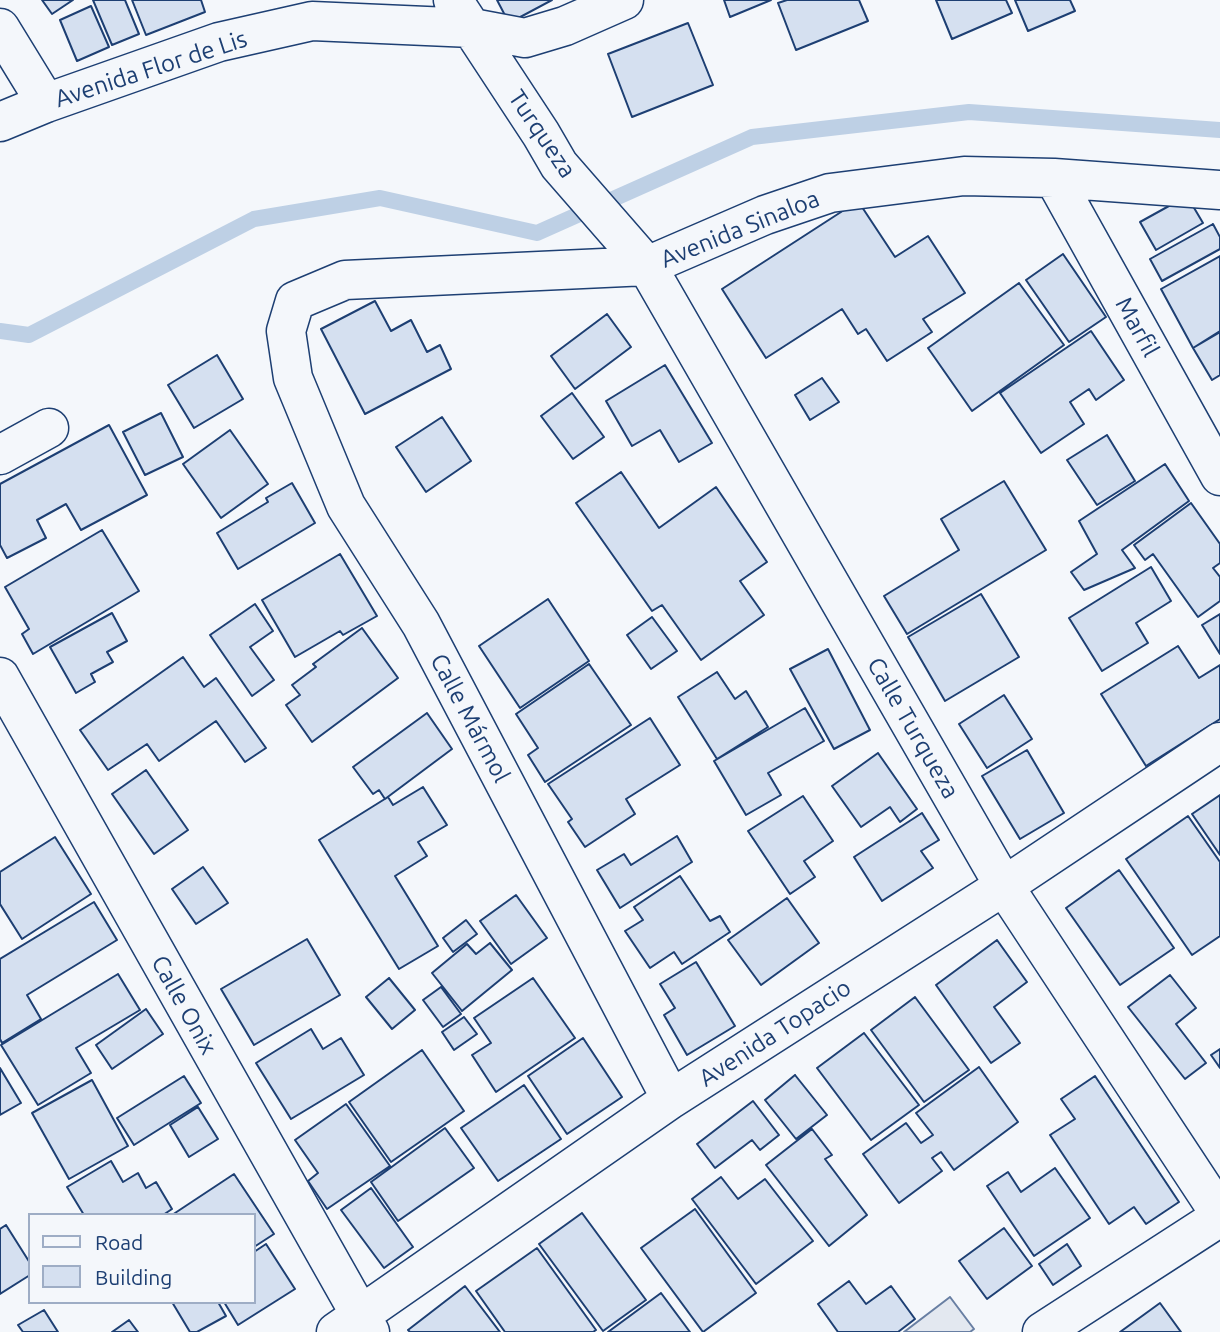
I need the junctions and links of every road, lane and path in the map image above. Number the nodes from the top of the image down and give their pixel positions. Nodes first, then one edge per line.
1 (624, 0) edge
2 (463, 14) edge
3 (0, 28) edge
4 (46, 103) junction
5 (0, 122) edge
6 (1054, 178) junction
7 (1220, 190) edge
8 (620, 234) joint
9 (647, 266) junction
10 (286, 331) joint
11 (49, 428) dead end
12 (0, 455) edge
13 (1220, 476) edge
14 (0, 677) edge
15 (1220, 742) edge
16 (1004, 886) junction
17 (671, 1099) junction
18 (1220, 1215) edge
19 (355, 1327) edge
20 (1042, 1332) edge

1 - 2 street
2 - 4 street, Avenida Flor de Lis
2 - 8 street, Turqueza
3 - 4 street
4 - 5 street, Avenida Flor de Lis
6 - 7 street, Avenida Sinaloa
6 - 9 street, Avenida Sinaloa
6 - 13 street, Marfil
8 - 9 street, Calle Turqueza
9 - 10 street, Avenida Sinaloa
9 - 16 street, Calle Turqueza
10 - 17 street, Calle Mármol
11 - 12 street
14 - 19 street, Calle Onix
15 - 16 street, Avenida Topacio
16 - 17 street, Avenida Topacio
16 - 18 street, Calle Turqueza
17 - 19 street, Avenida Topacio
18 - 20 street

